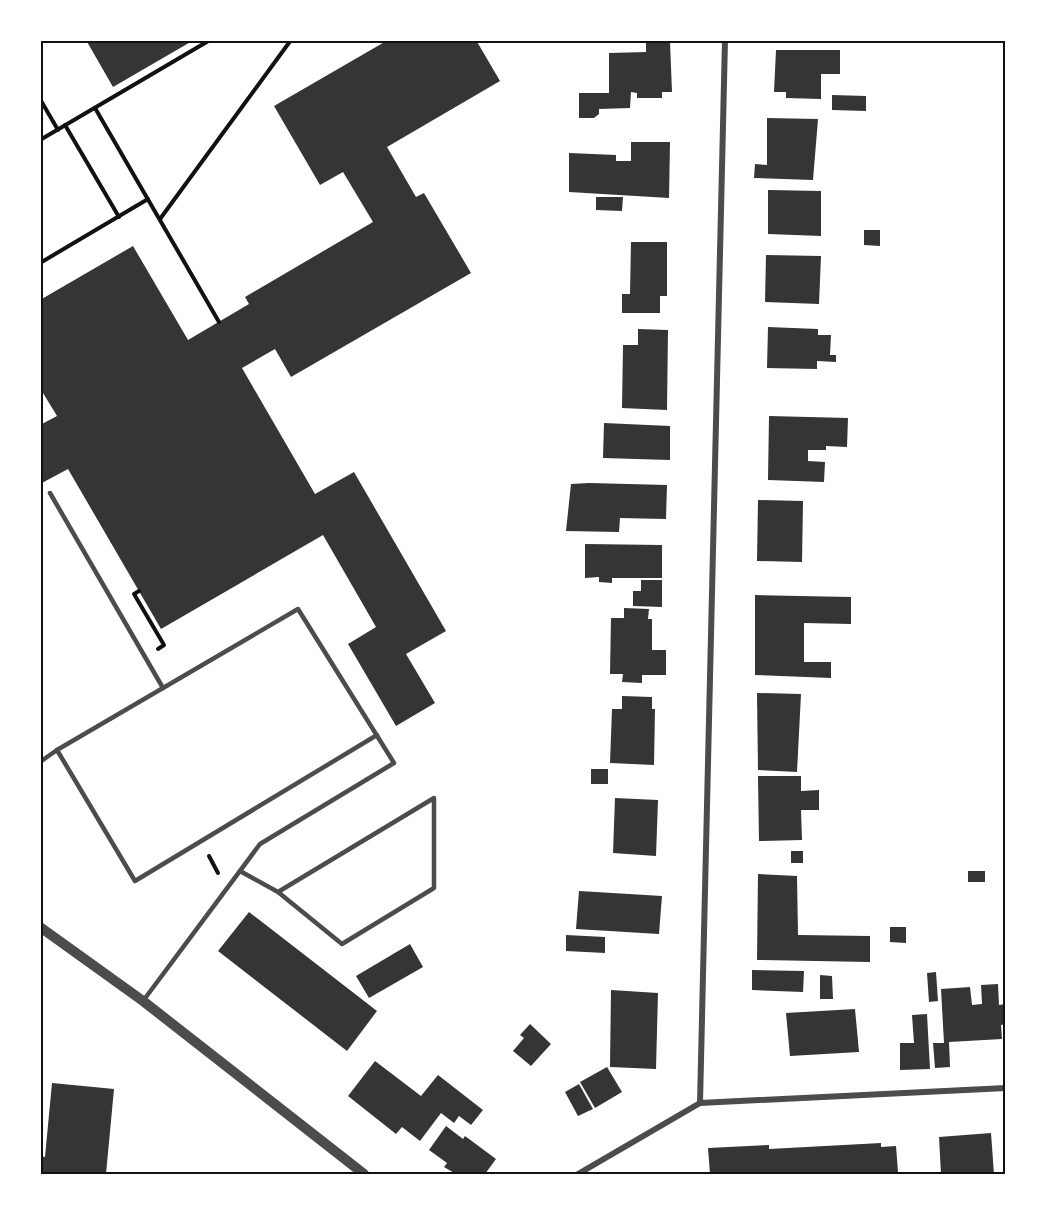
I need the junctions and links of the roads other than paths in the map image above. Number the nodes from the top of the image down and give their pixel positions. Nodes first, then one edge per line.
1 (725, 40) edge
2 (50, 493) dead end
3 (163, 688) junction
4 (377, 735) junction
5 (57, 750) junction
6 (40, 762) edge
7 (240, 871) junction
8 (278, 892) junction
9 (40, 927) edge
10 (143, 1001) junction
11 (1005, 1088) edge
12 (700, 1103) junction
13 (364, 1174) edge
14 (578, 1174) edge

1 - 12 street
2 - 3 lane
3 - 4 lane
3 - 5 lane
4 - 5 lane
4 - 7 lane
5 - 6 lane
7 - 8 lane
7 - 10 lane
8 - 8 lane
9 - 10 street
10 - 13 street
11 - 12 street
12 - 14 street

